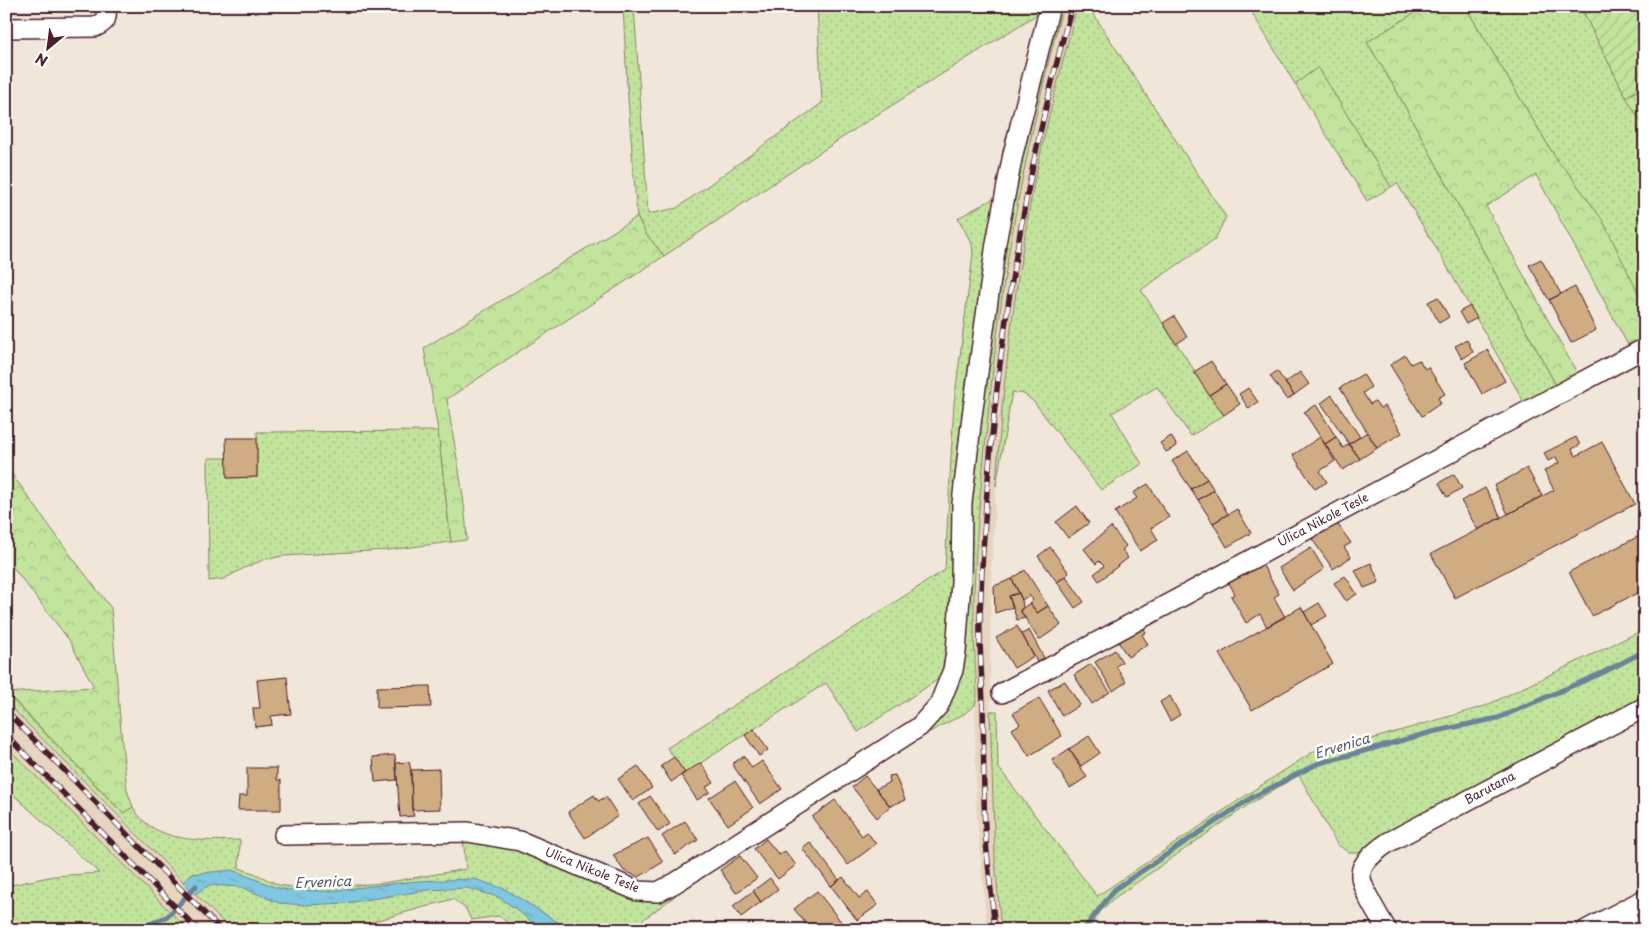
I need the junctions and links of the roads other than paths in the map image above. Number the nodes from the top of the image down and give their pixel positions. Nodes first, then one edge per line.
1 (1050, 6) edge
2 (107, 12) edge
3 (6, 28) edge
4 (1645, 348) edge
5 (1002, 693) dead end
6 (1645, 707) edge
7 (284, 835) dead end
8 (1645, 899) edge
9 (1623, 911) junction
10 (1387, 930) edge
11 (1586, 930) edge
12 (1633, 930) edge

1 - 7 street, Ulica Nikole Tesle
2 - 3 street
4 - 5 street, Ulica Nikole Tesle
6 - 10 street, Barutana
8 - 9 street
9 - 11 street
9 - 12 street

